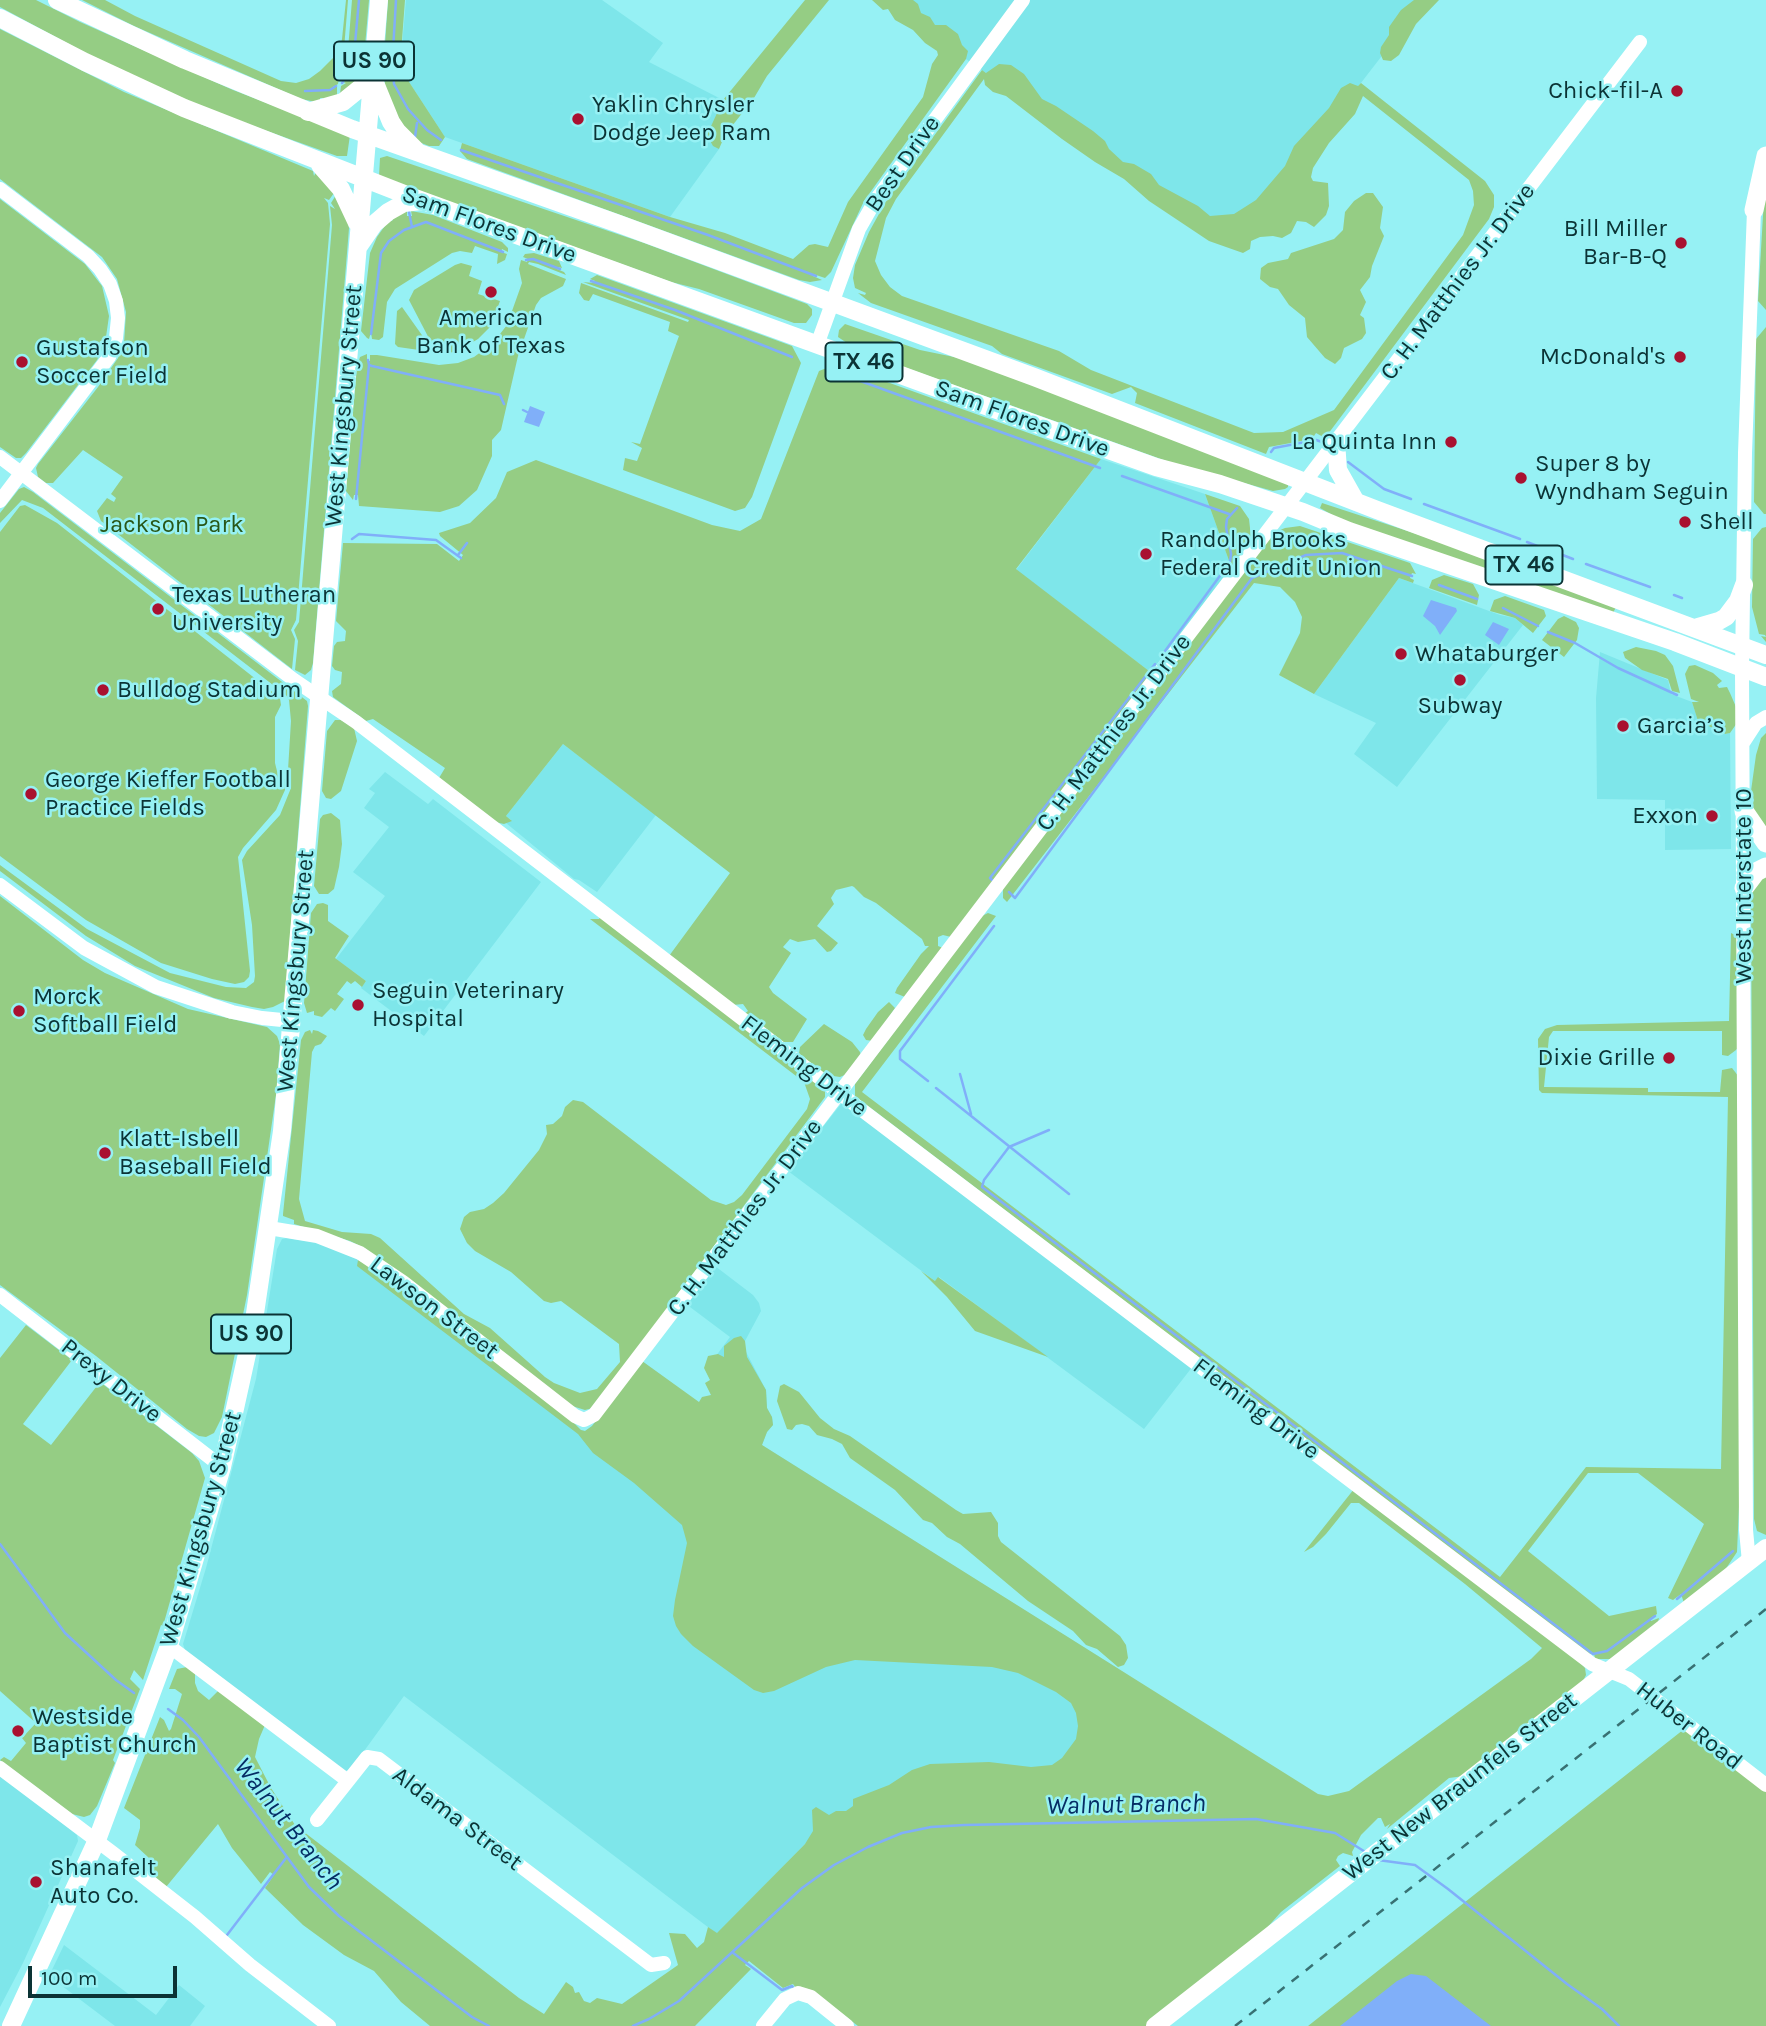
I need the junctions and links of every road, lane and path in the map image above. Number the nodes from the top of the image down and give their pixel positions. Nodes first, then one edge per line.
1 (57, 0) edge
2 (379, 0) edge
3 (1023, 0) edge
4 (0, 18) edge
5 (1640, 42) dead end
6 (373, 73) junction
7 (308, 112) junction
8 (367, 135) junction
9 (423, 155) junction
10 (1766, 156) edge
11 (312, 159) junction
12 (363, 178) junction
13 (0, 189) edge
14 (427, 202) junction
15 (1754, 211) joint
16 (359, 229) junction
17 (358, 249) junction
18 (831, 303) junction
19 (817, 345) junction
20 (1336, 441) junction
21 (0, 457) edge
22 (21, 473) junction
23 (1305, 482) junction
24 (0, 501) edge
25 (1356, 502) junction
26 (1286, 507) junction
27 (1744, 585) junction
28 (1695, 628) junction
29 (1743, 646) junction
30 (1766, 655) edge
31 (1742, 668) junction
32 (1766, 677) edge
33 (319, 698) junction
34 (1766, 717) edge
35 (1743, 743) junction
36 (1744, 811) junction
37 (1766, 843) edge
38 (1766, 867) edge
39 (0, 884) edge
40 (1744, 888) junction
41 (292, 1021) junction
42 (840, 1093) junction
43 (269, 1228) junction
44 (0, 1295) edge
45 (584, 1420) joint
46 (222, 1467) junction
47 (1766, 1548) edge
48 (1749, 1562) junction
49 (169, 1647) junction
50 (1610, 1671) junction
51 (0, 1768) edge
52 (348, 1781) junction
53 (1766, 1785) edge
54 (317, 1821) dead end
55 (97, 1840) junction
56 (664, 1962) dead end
57 (318, 2023) edge
58 (11, 2026) edge
59 (763, 2026) edge
60 (847, 2026) edge
61 (1155, 2026) edge

1 - 7 main road, Sam Flores Drive / TX 46
2 - 6 main road, West Kingsbury Street / US 90
3 - 18 street, Best Drive
4 - 11 main road, Sam Flores Drive / TX 46
5 - 20 street, C. H. Matthies Jr. Drive
6 - 7 main road
6 - 8 main road, West Kingsbury Street / US 90
6 - 9 main road
7 - 8 main road, Sam Flores Drive / TX 46
8 - 9 main road, Sam Flores Drive / TX 46
8 - 12 main road, West Kingsbury Street / US 90
9 - 18 main road, Sam Flores Drive / TX 46
10 - 15 highway
11 - 12 main road, Sam Flores Drive / TX 46
11 - 16 main road
12 - 14 main road, Sam Flores Drive / TX 46
12 - 16 main road, West Kingsbury Street / US 90
13 - 22 street
14 - 17 main road
14 - 19 main road, Sam Flores Drive / TX 46
15 - 27 street, West Interstate 10
16 - 17 main road, West Kingsbury Street / US 90
17 - 33 main road, West Kingsbury Street / US 90
18 - 19 street, Best Drive
18 - 23 main road, Sam Flores Drive / TX 46
19 - 26 main road, Sam Flores Drive / TX 46
20 - 23 street, C. H. Matthies Jr. Drive
20 - 25 main road
21 - 22 street, Fleming Drive
22 - 24 street
22 - 33 street, Fleming Drive
23 - 25 main road, Sam Flores Drive / TX 46
23 - 26 street, C. H. Matthies Jr. Drive
25 - 28 main road, Sam Flores Drive / TX 46
26 - 31 main road, Sam Flores Drive / TX 46
26 - 42 street, C. H. Matthies Jr. Drive
27 - 28 main road
27 - 29 street, West Interstate 10
28 - 29 main road, Sam Flores Drive / TX 46
29 - 30 main road, TX 46
29 - 31 street, West Interstate 10
31 - 32 main road, TX 46
31 - 35 street, West Interstate 10
33 - 41 main road, West Kingsbury Street / US 90
33 - 42 street, Fleming Drive
34 - 35 street
35 - 36 street, West Interstate 10
36 - 37 highway
36 - 40 street, West Interstate 10
38 - 40 highway
39 - 41 street
40 - 48 street, West Interstate 10
41 - 43 main road, West Kingsbury Street / US 90
42 - 45 street, C. H. Matthies Jr. Drive
42 - 50 street, Fleming Drive
43 - 45 street, Lawson Street
43 - 46 main road, West Kingsbury Street / US 90
44 - 46 street, Prexy Drive
46 - 49 main road, West Kingsbury Street / US 90
47 - 48 main road, West New Braunfels Street
48 - 50 main road, West New Braunfels Street
49 - 52 street
49 - 55 main road, West Kingsbury Street / US 90
50 - 53 street, Huber Road
50 - 61 main road, West New Braunfels Street
51 - 55 street
52 - 54 street
52 - 56 street, Aldama Street
55 - 57 street
55 - 58 main road, West Kingsbury Street / US 90
59 - 60 street

